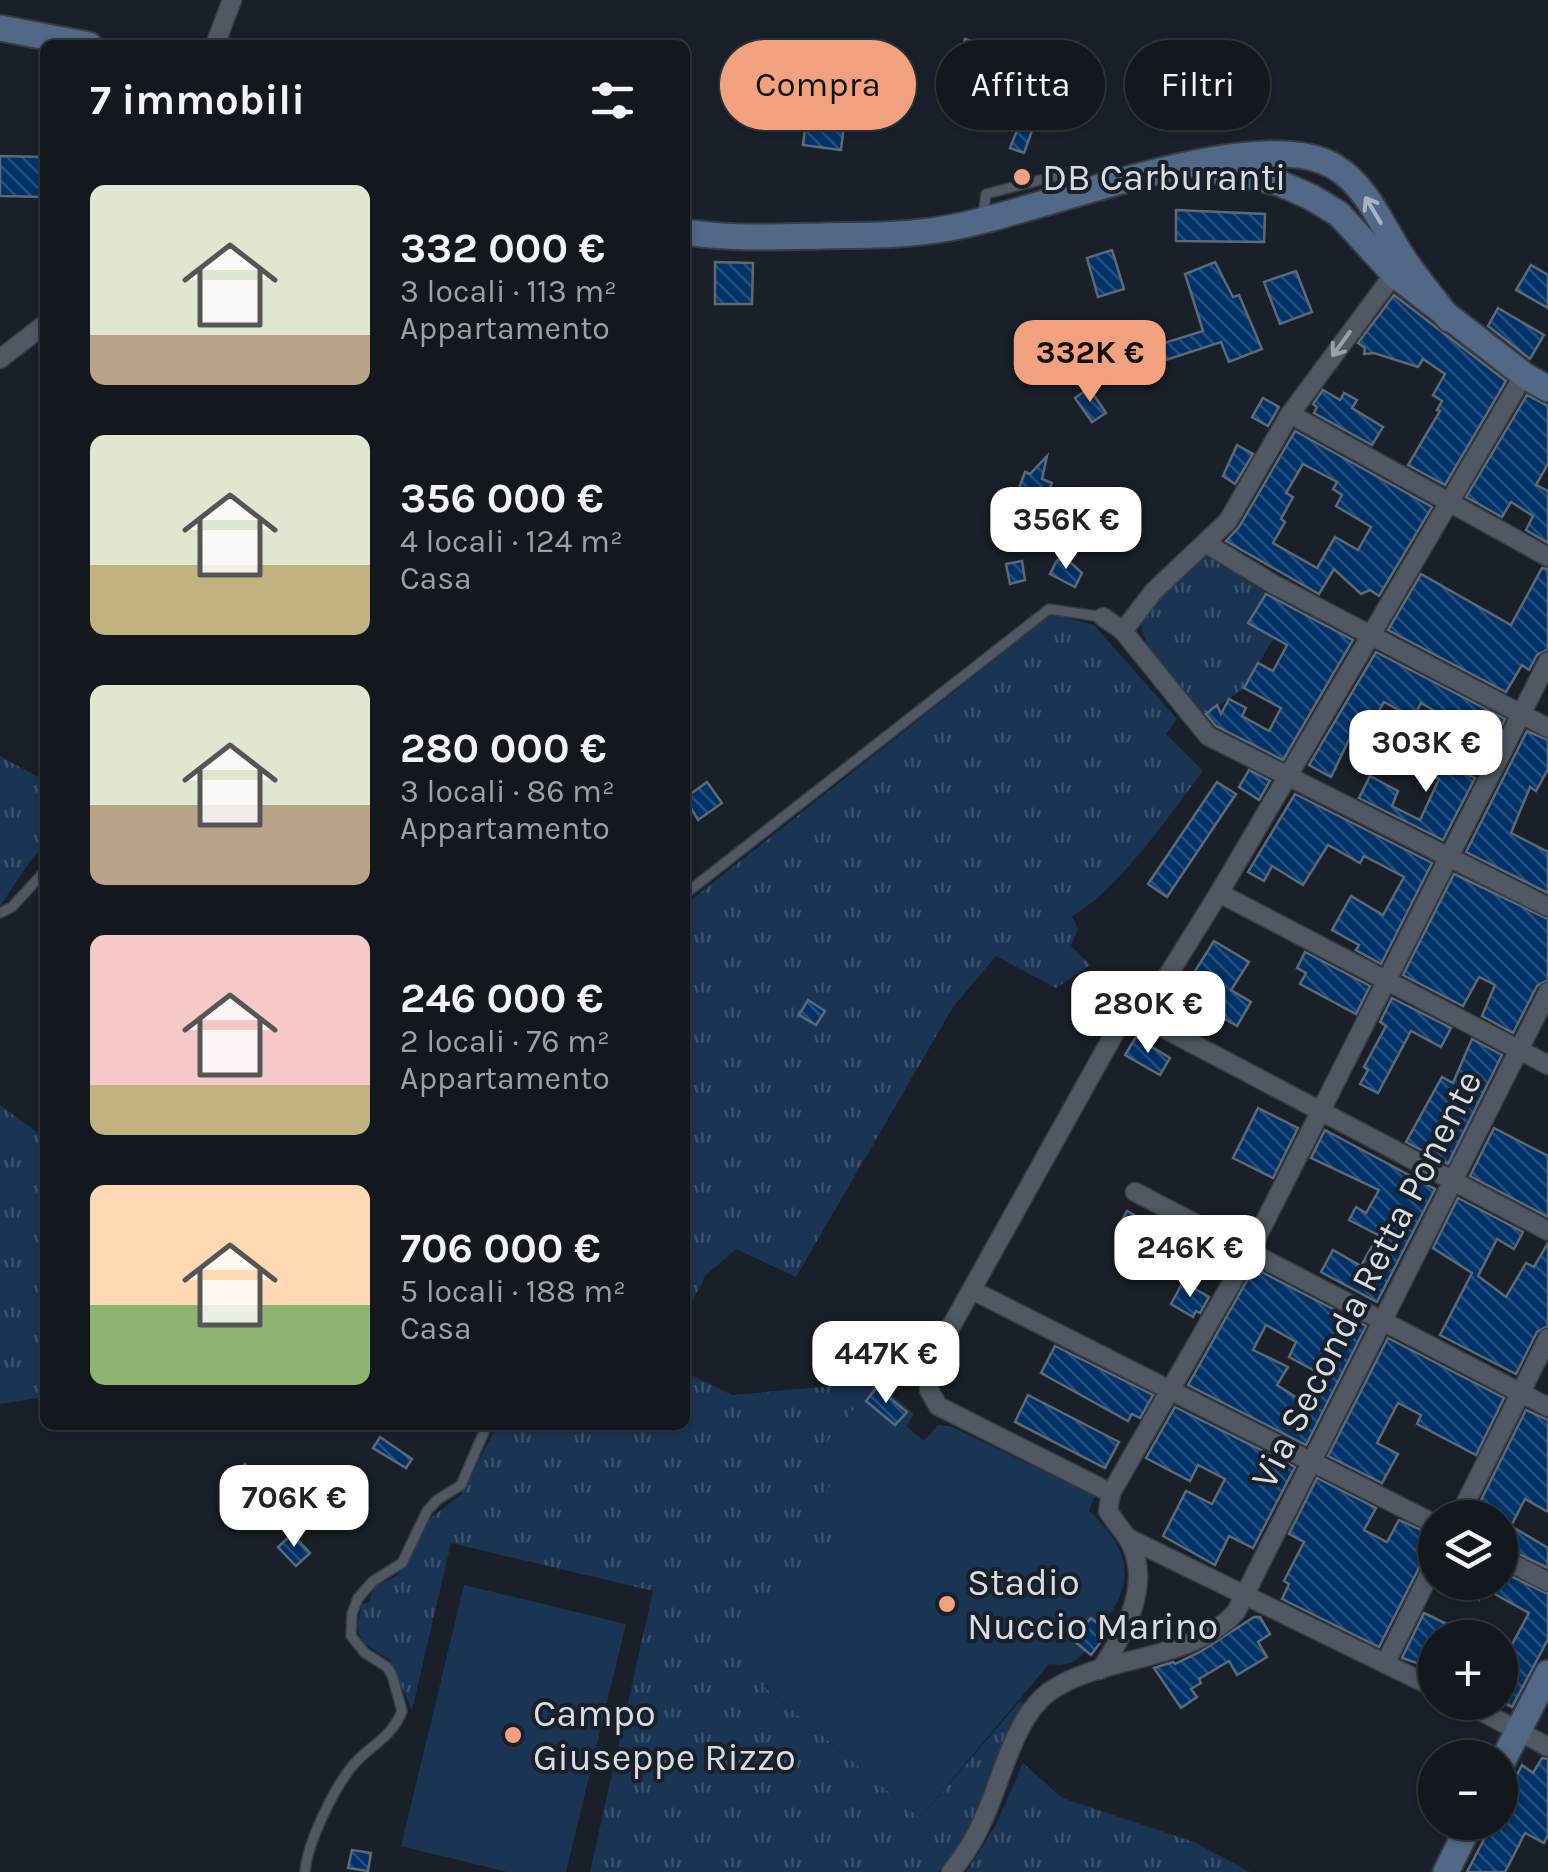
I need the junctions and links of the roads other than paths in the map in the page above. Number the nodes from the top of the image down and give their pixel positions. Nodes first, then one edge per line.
1 (232, 0) edge
2 (0, 28) edge
3 (63, 40) edge
4 (218, 40) edge
5 (1180, 168) junction
6 (690, 233) edge
7 (1394, 274) junction
8 (1449, 318) junction
9 (40, 330) edge
10 (0, 360) edge
11 (1524, 375) junction
12 (1548, 389) edge
13 (1290, 414) junction
14 (1449, 502) junction
15 (1207, 544) junction
16 (1548, 557) edge
17 (1103, 617) joint
18 (1124, 631) junction
19 (1370, 635) junction
20 (1548, 661) edge
21 (1521, 714) junction
22 (1548, 728) edge
23 (1287, 777) junction
24 (1449, 858) junction
25 (40, 876) edge
26 (690, 890) edge
27 (1219, 893) junction
28 (1548, 907) edge
29 (0, 913) edge
30 (1386, 980) junction
31 (1091, 990) dead end
32 (1548, 992) edge
33 (1135, 1013) junction
34 (1518, 1050) junction
35 (1548, 1065) edge
36 (1320, 1112) junction
37 (1451, 1182) junction
38 (1135, 1192) dead end
39 (1548, 1231) edge
40 (1250, 1251) junction
41 (972, 1290) junction
42 (1381, 1319) junction
43 (1548, 1338) edge
44 (1170, 1390) junction
45 (1521, 1392) junction
46 (1548, 1407) edge
47 (486, 1430) edge
48 (1310, 1462) junction
49 (1112, 1493) junction
50 (1467, 1500) edge
51 (1418, 1516) edge
52 (1128, 1538) junction
53 (1518, 1567) edge
54 (1548, 1582) edge
55 (1244, 1596) junction
56 (1418, 1597) edge
57 (1384, 1664) junction
58 (1100, 1670) junction
59 (1548, 1673) edge
60 (1418, 1680) edge
61 (1501, 1720) edge
62 (1519, 1729) junction
63 (1513, 1740) edge
64 (1548, 1747) edge
65 (1462, 1840) edge
66 (305, 1872) edge
67 (951, 1872) edge
68 (1446, 1872) edge

1 - 4 street
2 - 3 street
5 - 6 street
5 - 7 street
8 -> 5 street
7 - 8 street
7 -> 13 street
8 - 11 street
9 - 10 street
11 - 12 street
11 - 14 street
13 - 14 street
13 - 15 street
14 - 16 street
14 - 19 street
15 - 18 street
15 - 19 street
17 - 18 street
17 - 26 lane
18 - 23 street
19 - 21 street
19 - 23 street
20 - 21 street
21 - 22 street
21 - 24 street
23 - 24 street
23 - 27 street
24 - 28 street
24 - 30 street
25 - 29 lane
27 - 30 street
27 - 33 street
30 - 34 street
30 - 36 street
31 - 33 street
32 - 34 street, Via Seconda Retta Ponente
33 - 36 street
33 - 41 street
34 - 35 street
34 - 37 street, Via Seconda Retta Ponente
36 - 37 street
36 - 40 street
37 - 39 street
37 - 42 street, Via Seconda Retta Ponente
38 - 40 street
40 - 42 street
40 - 44 street
41 - 44 street
41 - 49 street
42 - 45 street
42 - 48 street, Via Seconda Retta Ponente
43 - 45 street
44 - 48 street
44 - 49 street
45 - 46 street
45 - 50 street
47 - 66 lane
48 - 51 street
48 - 55 street, Via Seconda Retta Ponente
49 - 52 street
52 - 55 street
52 - 58 street
53 - 54 street
55 - 57 street
55 - 58 street, Via Seconda Retta Ponente
56 - 57 street
57 - 60 street
58 - 67 street, Via Seconda Retta Ponente
59 - 62 street
61 - 62 street
62 - 63 street
62 - 64 street
65 - 68 street

